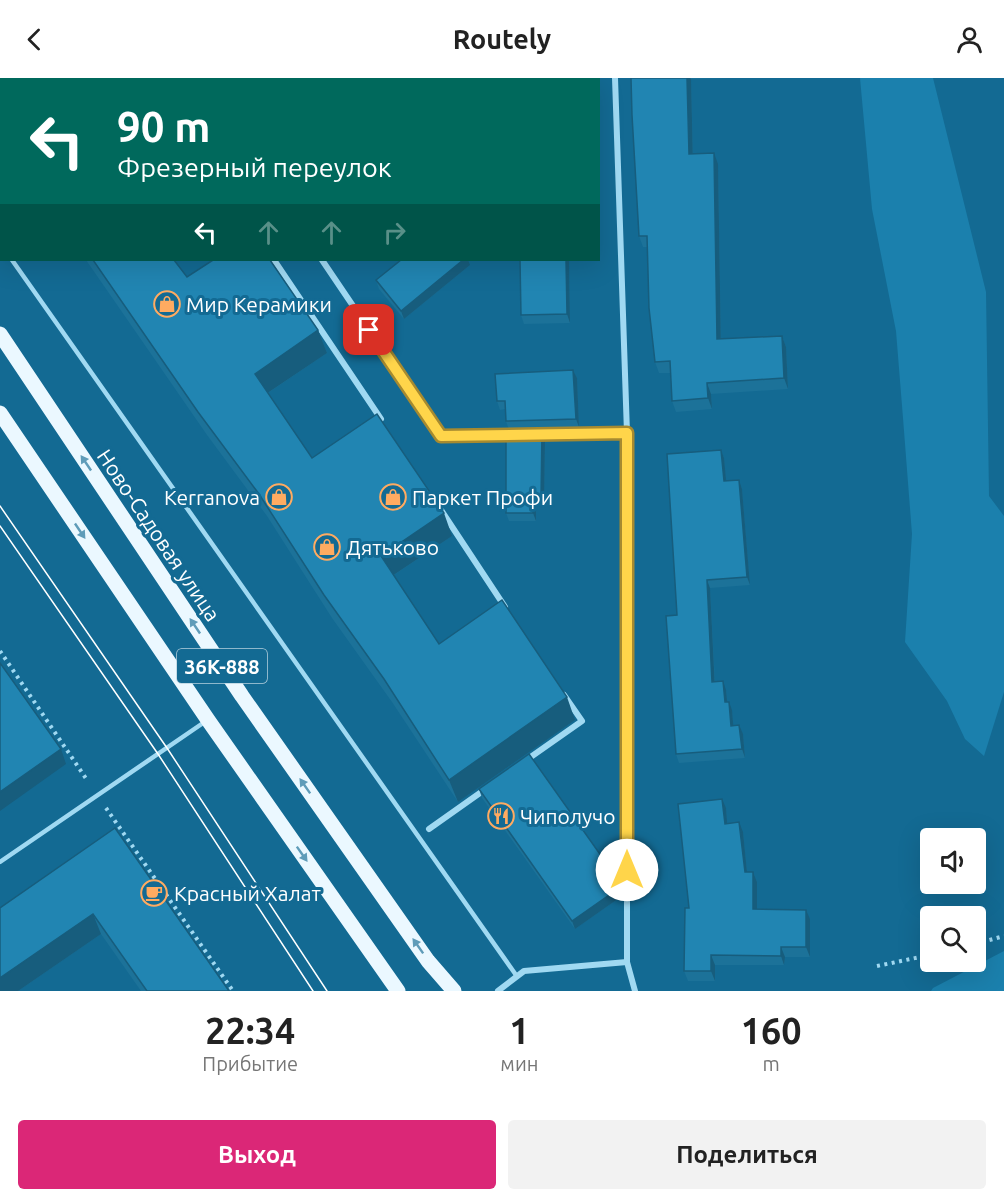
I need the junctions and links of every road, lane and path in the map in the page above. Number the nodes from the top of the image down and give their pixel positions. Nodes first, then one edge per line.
1 (615, 78) edge
2 (13, 261) edge
3 (275, 261) edge
4 (323, 261) edge
5 (0, 334) edge
6 (0, 413) edge
7 (386, 427) edge
8 (627, 433) junction
9 (438, 505) edge
10 (510, 613) edge
11 (0, 651) edge
12 (562, 692) edge
13 (208, 720) junction
14 (515, 769) edge
15 (496, 782) edge
16 (98, 796) junction
17 (429, 829) dead end
18 (0, 862) edge
19 (1004, 936) edge
20 (986, 941) edge
21 (920, 957) edge
22 (627, 962) junction
23 (877, 966) dead end
24 (516, 975) junction
25 (394, 990) edge
26 (233, 991) edge
27 (454, 991) edge
28 (498, 991) edge
29 (635, 991) edge

1 - 8 street
2 - 24 lane
3 - 7 street
4 - 8 street
27 -> 5 main road, Ново-Садовая улица / 36К-888
6 -> 13 main road
8 - 22 street
9 - 10 street
11 - 16 path
12 - 14 street
13 - 16 lane
13 -> 25 main road
15 - 17 street
16 - 18 lane
16 - 26 path
19 - 20 path
21 - 23 path
22 - 24 street
22 - 29 street
24 - 28 street

